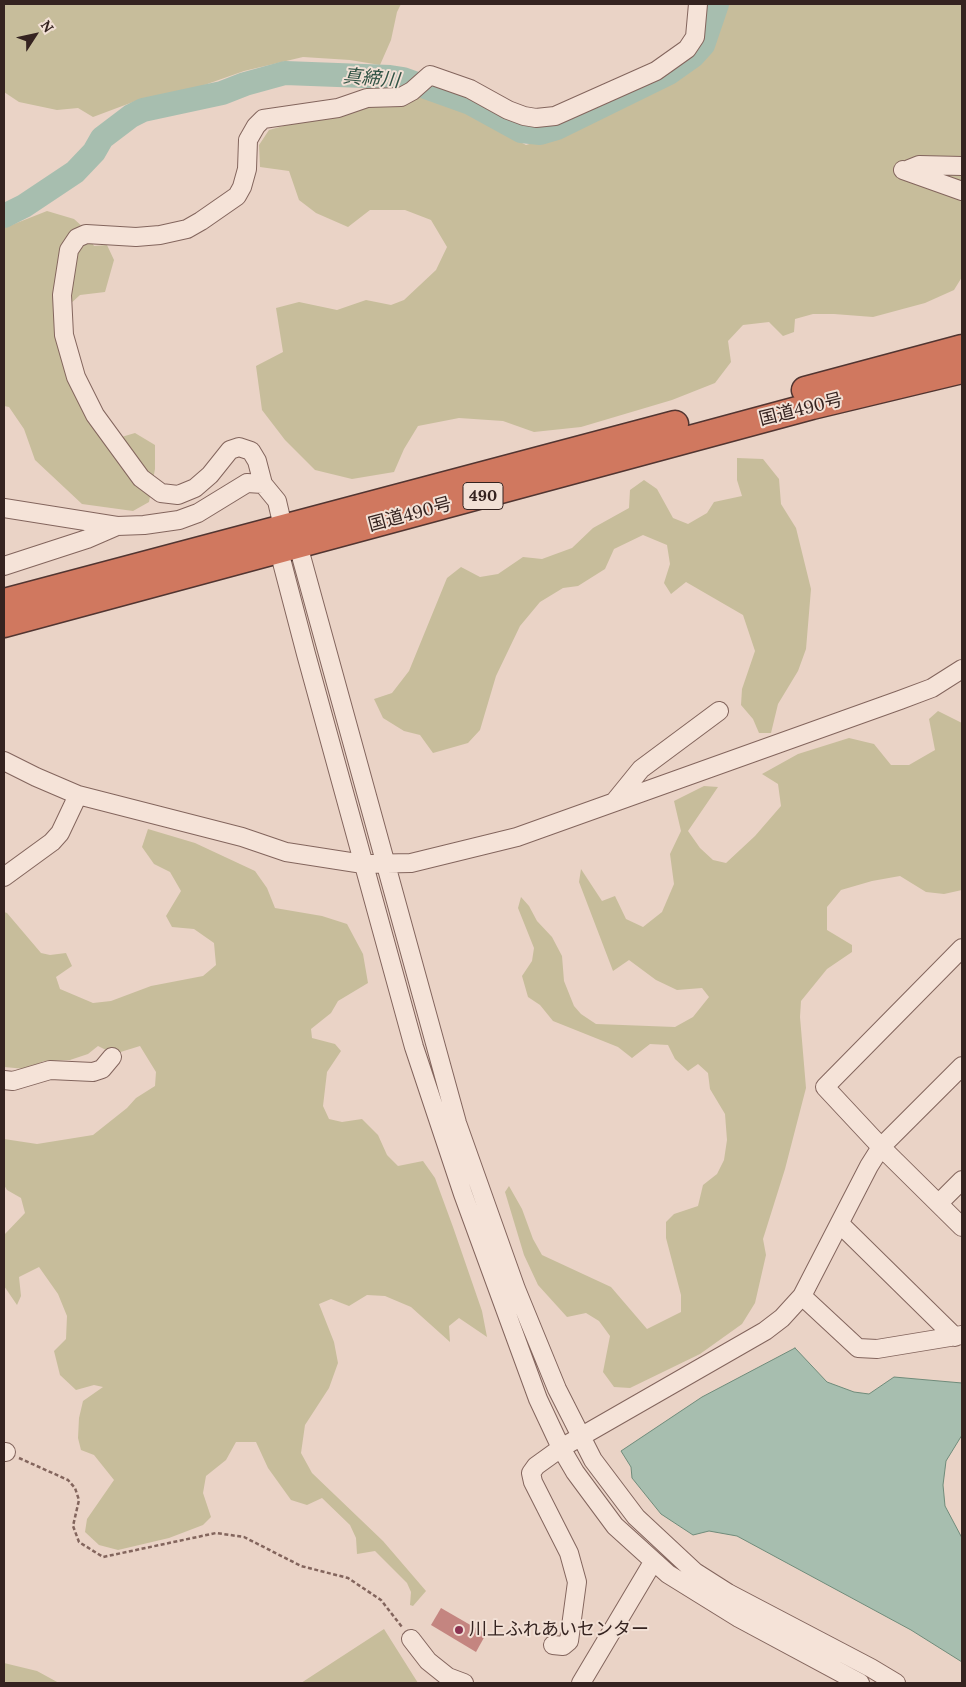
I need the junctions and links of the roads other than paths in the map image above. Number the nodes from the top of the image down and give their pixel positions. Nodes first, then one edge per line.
1 (698, 4) edge
2 (962, 166) edge
3 (962, 192) edge
4 (962, 348) edge
5 (962, 370) edge
6 (263, 484) junction
7 (4, 508) edge
8 (117, 526) junction
9 (287, 541) junction
10 (4, 566) edge
11 (4, 602) edge
12 (4, 624) edge
13 (962, 669) edge
14 (719, 711) dead end
15 (4, 761) edge
16 (78, 795) junction
17 (614, 802) junction
18 (363, 864) junction
19 (386, 864) junction
20 (4, 877) edge
21 (962, 948) edge
22 (112, 1057) dead end
23 (962, 1066) edge
24 (4, 1080) edge
25 (881, 1148) junction
26 (962, 1180) edge
27 (939, 1203) junction
28 (840, 1224) junction
29 (962, 1227) edge
30 (802, 1296) junction
31 (959, 1336) edge
32 (580, 1437) junction
33 (561, 1448) junction
34 (653, 1562) junction
35 (411, 1639) road end
36 (553, 1645) dead end
37 (464, 1683) edge
38 (581, 1683) edge
39 (860, 1683) edge
40 (896, 1683) edge

1 - 6 street
2 - 3 street
4 - 9 highway, 国道490号 / 490
5 - 9 highway, 国道490号 / 490
6 - 8 street
6 - 9 street
7 - 8 street
8 - 10 street
9 - 11 highway, 国道490号 / 490
9 - 12 highway, 国道490号 / 490
9 - 18 street
9 - 19 street
13 - 17 street
14 - 17 street
15 - 16 street
16 - 18 street
16 - 20 street
17 - 19 street
18 - 19 street
18 - 33 street
19 - 32 street
21 - 25 street
22 - 24 street
23 - 25 street
25 - 27 street
25 - 28 street
26 - 27 street
27 - 29 street
28 - 30 street
28 - 31 street
30 - 31 street
30 - 32 street
32 - 33 street
32 - 40 street
33 - 34 street
33 - 36 street
34 - 38 street
34 - 39 street
35 - 37 street

